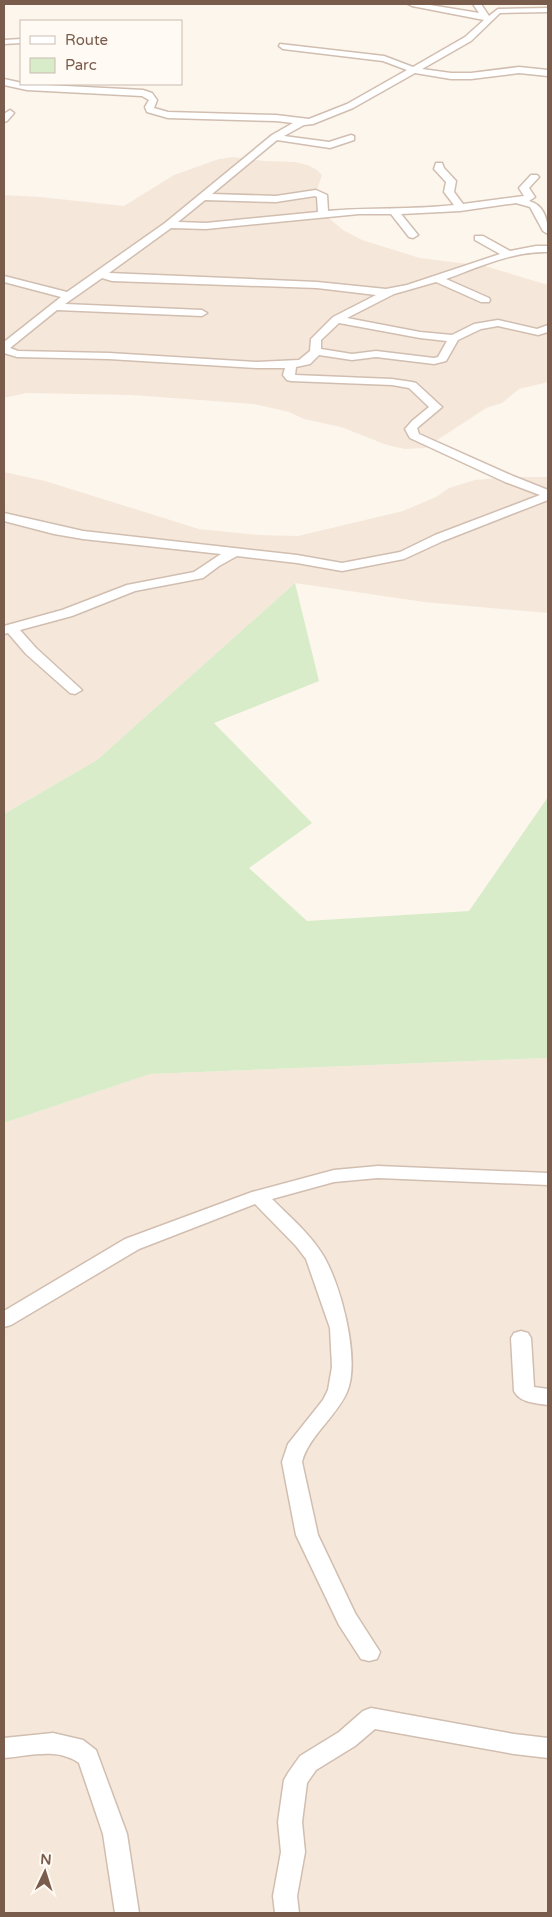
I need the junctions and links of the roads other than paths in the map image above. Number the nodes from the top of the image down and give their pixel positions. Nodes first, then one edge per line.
1 (412, 4) edge
2 (477, 4) edge
3 (548, 10) edge
4 (488, 18) junction
5 (20, 41) edge
6 (4, 42) edge
7 (283, 46) dead end
8 (413, 70) junction
9 (548, 73) edge
10 (4, 82) edge
11 (302, 122) junction
12 (275, 138) junction
13 (351, 138) dead end
14 (439, 165) dead end
15 (534, 177) dead end
16 (201, 197) junction
17 (521, 200) junction
18 (460, 208) junction
19 (393, 210) junction
20 (324, 214) junction
21 (169, 225) junction
22 (548, 231) edge
23 (413, 235) dead end
24 (479, 238) dead end
25 (546, 247) edge
26 (509, 254) junction
27 (101, 274) junction
28 (4, 278) edge
29 (438, 280) junction
30 (396, 290) junction
31 (68, 296) junction
32 (485, 300) dead end
33 (56, 307) junction
34 (202, 313) dead end
35 (337, 319) junction
36 (546, 331) edge
37 (454, 338) junction
38 (4, 348) edge
39 (316, 351) junction
40 (291, 364) junction
41 (548, 495) edge
42 (4, 517) edge
43 (235, 552) junction
44 (7, 629) edge
45 (75, 690) dead end
46 (548, 1179) edge
47 (258, 1196) junction
48 (4, 1320) edge
49 (522, 1338) dead end
50 (548, 1397) edge
51 (369, 1652) dead end
52 (4, 1748) edge
53 (548, 1748) edge
54 (127, 1913) edge
55 (287, 1913) edge

1 - 4 street
2 - 4 street
3 - 4 street
4 - 8 street
5 - 6 street
7 - 8 street
8 - 9 street
8 - 11 street
10 - 11 street
11 - 12 street
12 - 13 street
12 - 16 street
14 - 18 street
15 - 17 street
16 - 20 street
16 - 21 street
17 - 18 street
17 - 22 street
18 - 19 street
19 - 20 street
19 - 23 street
20 - 21 street
21 - 27 street
24 - 26 street
25 - 26 street
26 - 29 street
27 - 30 street
27 - 31 street
28 - 31 street
29 - 30 street
29 - 32 street
30 - 35 street
31 - 33 street
33 - 34 street
33 - 38 street
35 - 37 street
35 - 39 street
36 - 37 street
37 - 39 street
38 - 40 street
39 - 40 street
40 - 41 street
41 - 43 street
42 - 43 street
43 - 44 street
44 - 45 street
46 - 47 street
47 - 48 street
47 - 51 street
49 - 50 street
52 - 54 street
53 - 55 street

